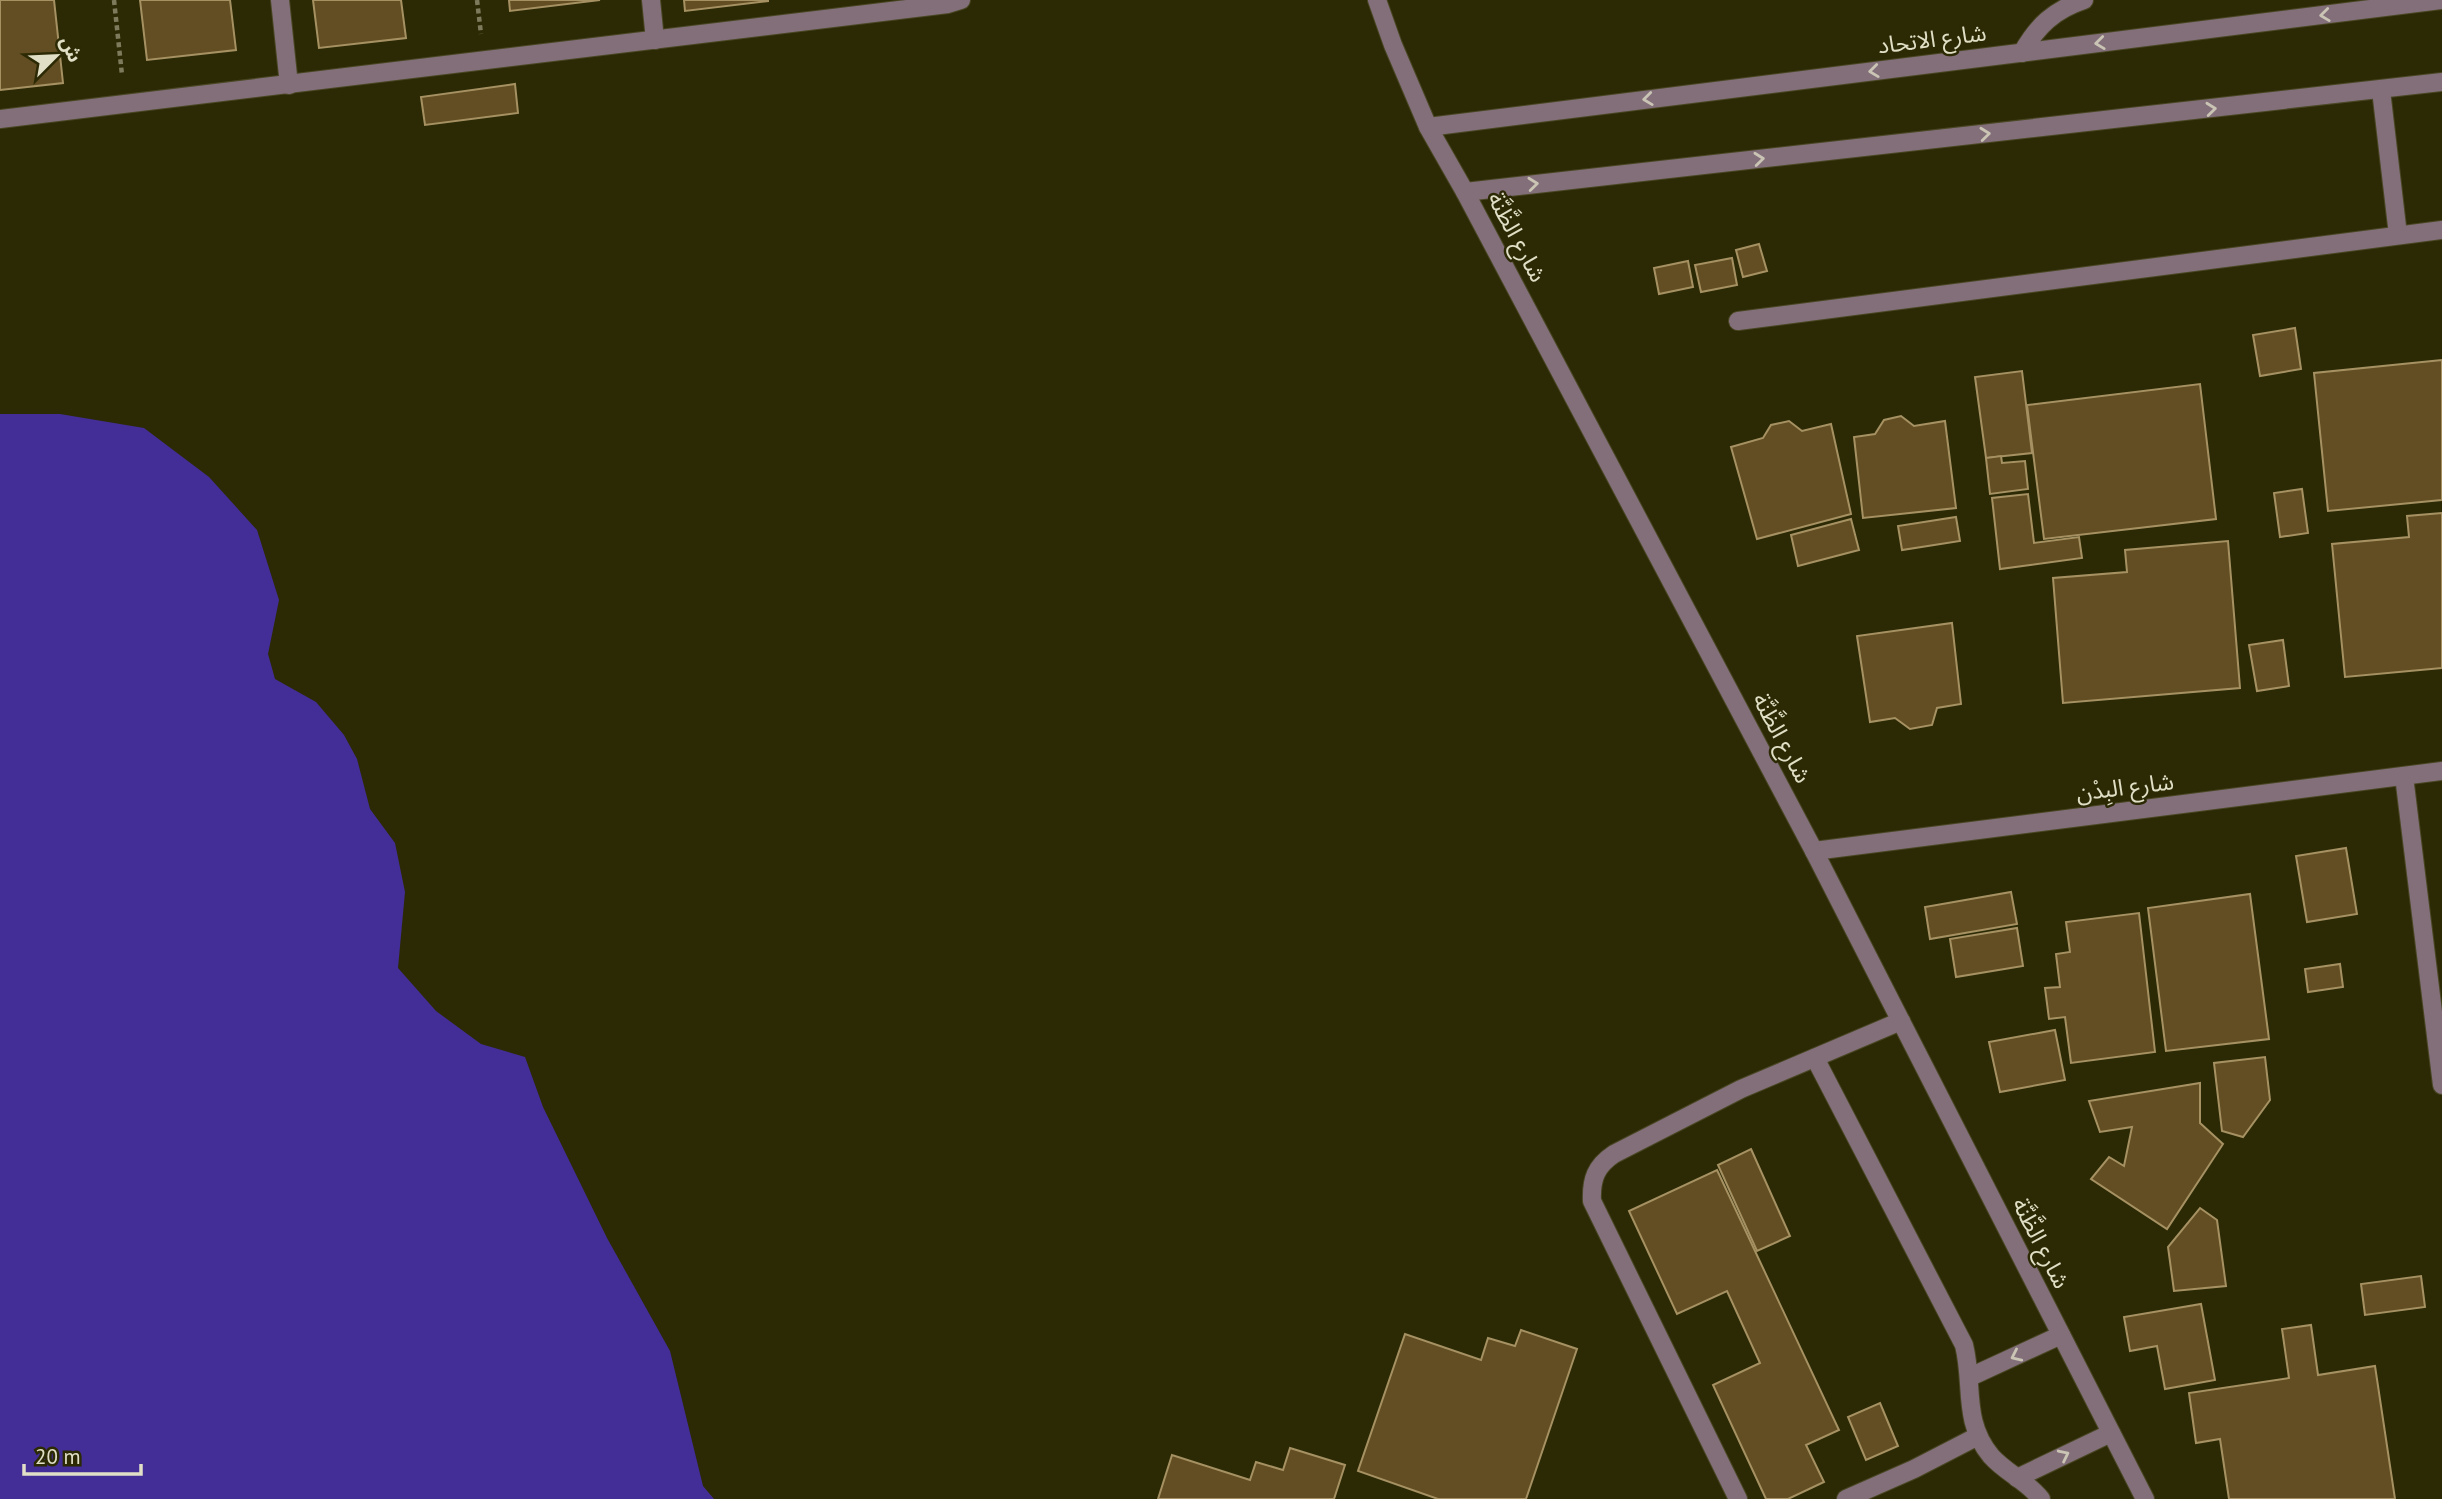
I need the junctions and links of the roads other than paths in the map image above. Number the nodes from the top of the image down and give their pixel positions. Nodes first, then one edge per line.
1 (281, 0) edge
2 (651, 0) edge
3 (961, 0) edge
4 (1377, 0) edge
5 (2084, 0) edge
6 (2442, 0) edge
7 (655, 40) junction
8 (2022, 53) junction
9 (2442, 82) edge
10 (289, 85) junction
11 (2381, 90) junction
12 (0, 119) edge
13 (1429, 127) junction
14 (1465, 192) junction
15 (2442, 230) edge
16 (2398, 235) junction
17 (1738, 321) dead end
18 (2442, 771) edge
19 (2404, 776) junction
20 (1814, 852) junction
21 (1901, 1021) junction
22 (1815, 1058) junction
23 (2442, 1085) edge
24 (2061, 1335) junction
25 (1970, 1377) junction
26 (2111, 1433) junction
27 (1978, 1436) junction
28 (2017, 1478) junction
29 (1738, 1499) edge
30 (1846, 1499) edge
31 (2041, 1499) edge
32 (2145, 1499) edge

1 - 10 street
2 - 7 street
3 - 7 street
4 - 13 street, شارع الظَّنَّة
5 - 8 street
6 -> 8 street, شارع الاتحاد
7 - 10 street
8 -> 13 street, شارع الاتحاد
9 - 11 street
10 - 12 street
14 -> 11 street
11 - 16 street
13 - 14 street, شارع الظَّنَّة
14 - 20 street, شارع الظَّنَّة
15 - 16 street
16 - 17 street
18 - 19 street, شارع البِدْن
19 - 20 street, شارع البِدْن
19 - 23 street
20 - 21 street, شارع الظَّنَّة
21 - 22 street
21 - 24 street, شارع الظَّنَّة
22 - 25 street
22 - 29 street
24 -> 25 street
24 - 26 street, شارع الظَّنَّة
25 - 27 street
28 -> 26 street
26 - 32 street, شارع الظَّنَّة
27 - 28 street
27 - 30 street
28 - 31 street

